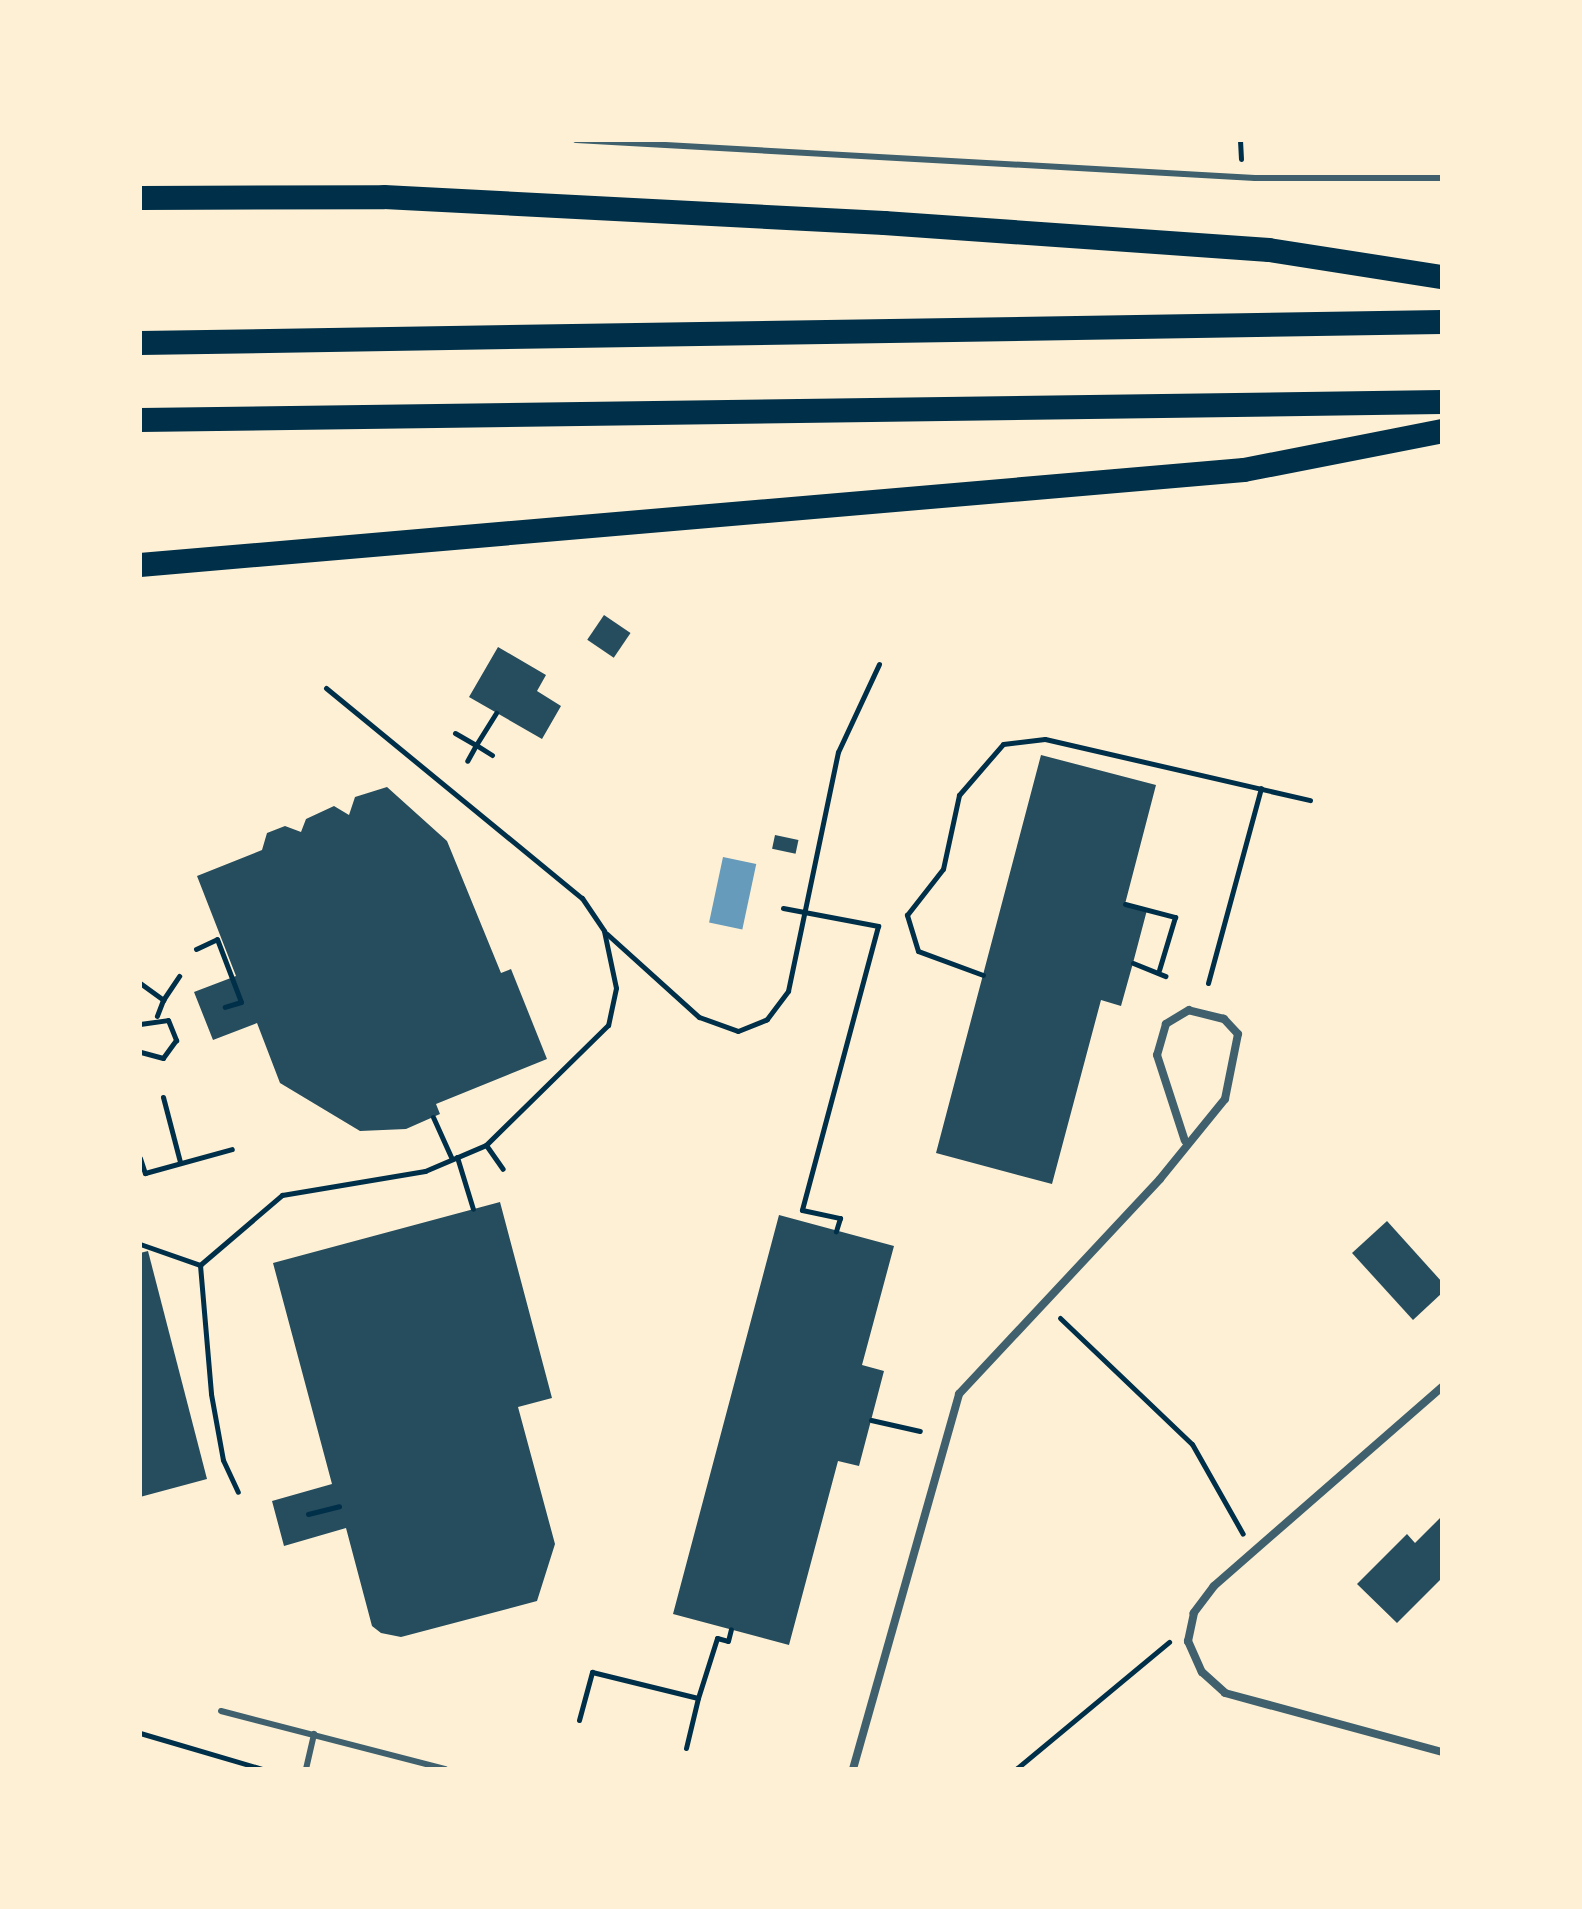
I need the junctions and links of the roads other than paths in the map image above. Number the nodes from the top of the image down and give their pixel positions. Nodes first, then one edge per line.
1 (576, 140) edge
2 (1442, 178) edge
3 (140, 198) edge
4 (1442, 277) edge
5 (1442, 322) edge
6 (140, 343) edge
7 (1442, 402) edge
8 (140, 420) edge
9 (1442, 431) edge
10 (140, 565) edge
11 (1185, 1141) junction
12 (1442, 1387) edge
13 (221, 1711) dead end
14 (314, 1734) junction
15 (1442, 1752) edge
16 (306, 1769) edge
17 (446, 1769) edge
18 (853, 1769) edge

1 - 2 lane
3 - 4 highway
5 - 6 highway
7 - 8 highway
9 - 10 highway
11 - 11 street
11 - 18 street
12 - 15 street
13 - 14 lane
14 - 16 lane
14 - 17 lane

